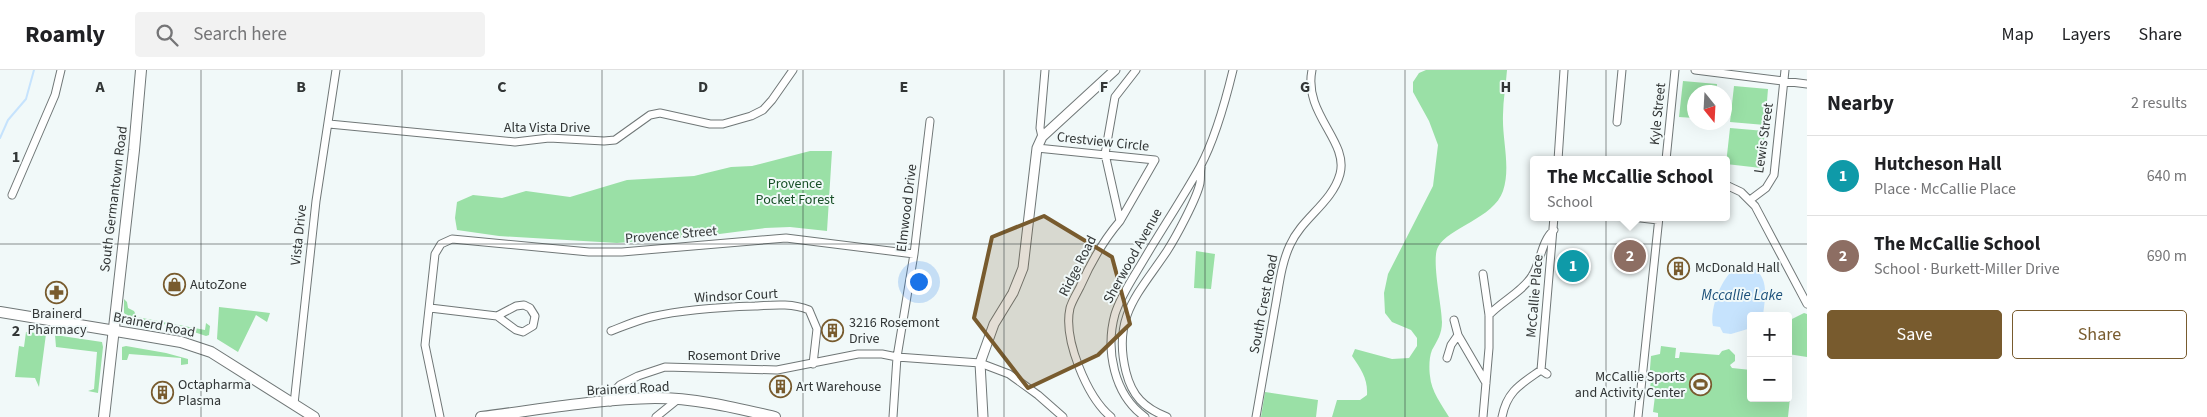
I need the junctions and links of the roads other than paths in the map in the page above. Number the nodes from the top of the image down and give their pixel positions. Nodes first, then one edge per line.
1 (61, 70) edge
2 (141, 70) edge
3 (336, 70) edge
4 (793, 70) edge
5 (1045, 70) edge
6 (1115, 70) edge
7 (1136, 70) edge
8 (1233, 70) edge
9 (1312, 70) edge
10 (1564, 70) edge
11 (1622, 70) edge
12 (1675, 70) edge
13 (1695, 70) edge
14 (1785, 70) edge
15 (1784, 81) junction
16 (1807, 84) edge
17 (930, 121) dead end
18 (1617, 122) dead end
19 (329, 124) junction
20 (1042, 137) junction
21 (1037, 148) junction
22 (1104, 154) junction
23 (1558, 156) edge
24 (1666, 156) edge
25 (1201, 164) junction
26 (1730, 188) edge
27 (12, 195) dead end
28 (1750, 200) junction
29 (1120, 221) junction
30 (1554, 221) edge
31 (1659, 221) edge
32 (1554, 230) junction
33 (914, 254) junction
34 (1483, 274) dead end
35 (1807, 304) edge
36 (430, 308) junction
37 (0, 312) edge
38 (1488, 315) junction
39 (498, 316) junction
40 (1454, 320) dead end
41 (114, 331) junction
42 (611, 331) dead end
43 (1458, 335) junction
44 (897, 357) junction
45 (1447, 358) dead end
46 (980, 363) junction
47 (813, 364) junction
48 (1486, 384) junction
49 (677, 400) junction
50 (610, 402) junction
51 (294, 404) junction
52 (105, 417) edge
53 (314, 417) edge
54 (440, 417) edge
55 (480, 417) edge
56 (656, 417) edge
57 (775, 417) edge
58 (893, 417) edge
59 (983, 417) edge
60 (1063, 417) edge
61 (1111, 417) edge
62 (1145, 417) edge
63 (1167, 417) edge
64 (1256, 417) edge
65 (1483, 417) edge
66 (1502, 417) edge
67 (1638, 417) edge

1 - 27 street
2 - 41 main road, South Germantown Road
3 - 19 street, Vista Drive
4 - 19 street, Alta Vista Drive
5 - 20 street
6 - 20 street
7 - 22 street
8 - 25 street, Sherwood Avenue
9 - 64 street, South Crest Road
10 - 23 street
11 - 18 street
12 - 24 street, Kyle Street
13 - 15 street
14 - 15 street, Lewis Street
15 - 16 street
15 - 28 street, Lewis Street
17 - 33 street, Elmwood Drive
19 - 51 street, Vista Drive
20 - 21 street
21 - 22 street, Crestview Circle
21 - 46 street
22 - 29 street
22 - 29 street, Crestview Circle
25 - 62 street, Sherwood Avenue
25 - 63 street, Sherwood Avenue
26 - 28 street
28 - 35 street
29 - 61 street, Ridge Road
30 - 32 street, McCallie Place
31 - 67 street
32 - 38 street
32 - 66 street, McCallie Place
33 - 36 street, Provence Street
33 - 44 street, Elmwood Drive
34 - 38 street
36 - 39 street
36 - 54 street
37 - 41 main road, Brainerd Road
38 - 48 street
39 - 39 street
40 - 43 street
41 - 51 main road, Brainerd Road
41 - 52 main road, South Germantown Road
42 - 47 street, Windsor Court
43 - 45 street
43 - 48 street
44 - 46 street, Rosemont Drive
44 - 47 street, Rosemont Drive
44 - 58 street, Elmwood Drive
46 - 59 street
46 - 60 street, Rosemont Drive
47 - 50 street, Rosemont Drive
48 - 65 street
49 - 50 main road, Brainerd Road
49 - 56 street
49 - 57 main road, Brainerd Road
50 - 55 main road, Brainerd Road
51 - 53 main road, Brainerd Road

